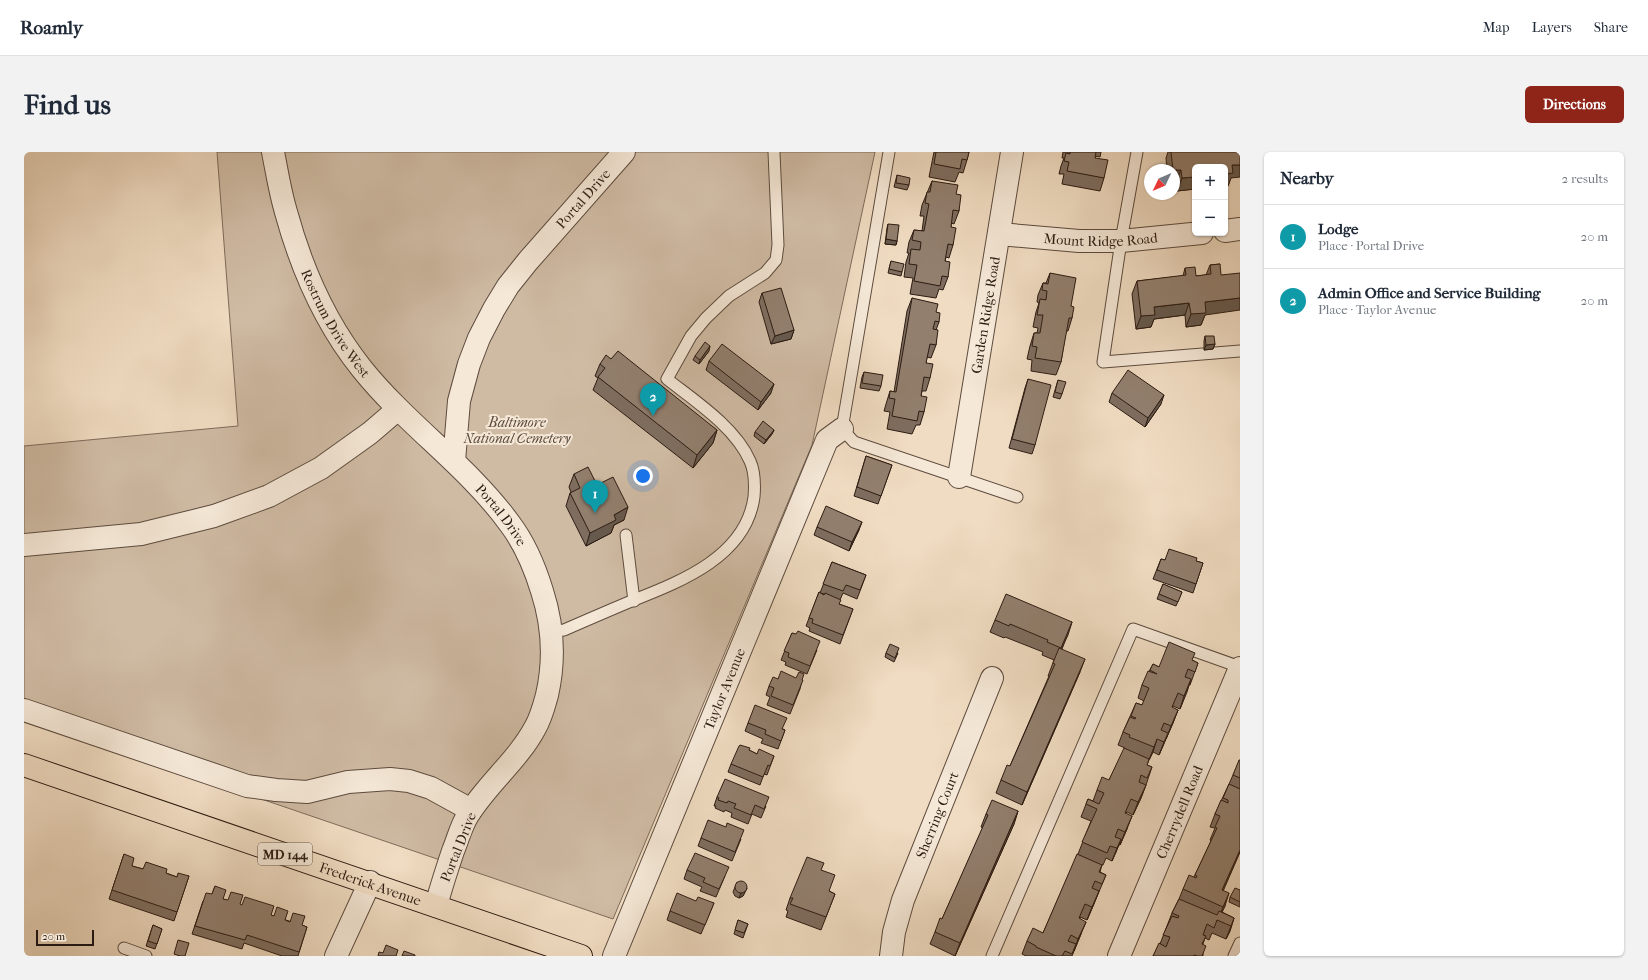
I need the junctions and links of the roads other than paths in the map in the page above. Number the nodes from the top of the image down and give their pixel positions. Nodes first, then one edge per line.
1 (273, 152) edge
2 (624, 152) edge
3 (774, 152) edge
4 (888, 152) edge
5 (1012, 152) edge
6 (1137, 152) edge
7 (1240, 229) edge
8 (1228, 231) edge
9 (999, 234) junction
10 (1192, 234) edge
11 (1121, 241) junction
12 (1240, 351) edge
13 (398, 409) junction
14 (842, 429) junction
15 (454, 461) junction
16 (959, 477) junction
17 (1017, 497) dead end
18 (626, 535) dead end
19 (24, 545) edge
20 (634, 601) junction
21 (552, 631) junction
22 (1240, 668) edge
23 (992, 678) dead end
24 (24, 710) edge
25 (24, 765) edge
26 (471, 810) junction
27 (370, 882) junction
28 (436, 906) junction
29 (1240, 943) edge
30 (124, 948) dead end
31 (146, 956) edge
32 (336, 956) edge
33 (581, 956) edge
34 (614, 956) edge
35 (891, 956) edge
36 (992, 956) edge
37 (1119, 956) edge
38 (1234, 956) edge

1 - 13 street, Rostrum Drive West
2 - 15 street, Portal Drive
3 - 20 lane
4 - 14 lane
5 - 9 street, Garden Ridge Road
6 - 11 lane
7 - 8 street
9 - 11 street, Mount Ridge Road
9 - 16 street, Garden Ridge Road
10 - 11 street, Mount Ridge Road
11 - 12 lane
13 - 15 street, Rostrum Drive West
13 - 19 street
14 - 16 lane
14 - 34 street, Taylor Avenue
15 - 21 street, Portal Drive
16 - 17 lane
18 - 20 lane
20 - 21 lane
21 - 26 street, Portal Drive
22 - 36 lane
22 - 37 street, Cherrydell Road
23 - 35 street, Sherring Court
24 - 26 street
25 - 27 main road, Frederick Avenue / MD 144
26 - 28 street, Portal Drive
27 - 28 main road, Frederick Avenue / MD 144
27 - 32 street
28 - 33 main road, Frederick Avenue / MD 144
29 - 38 lane
30 - 31 lane

